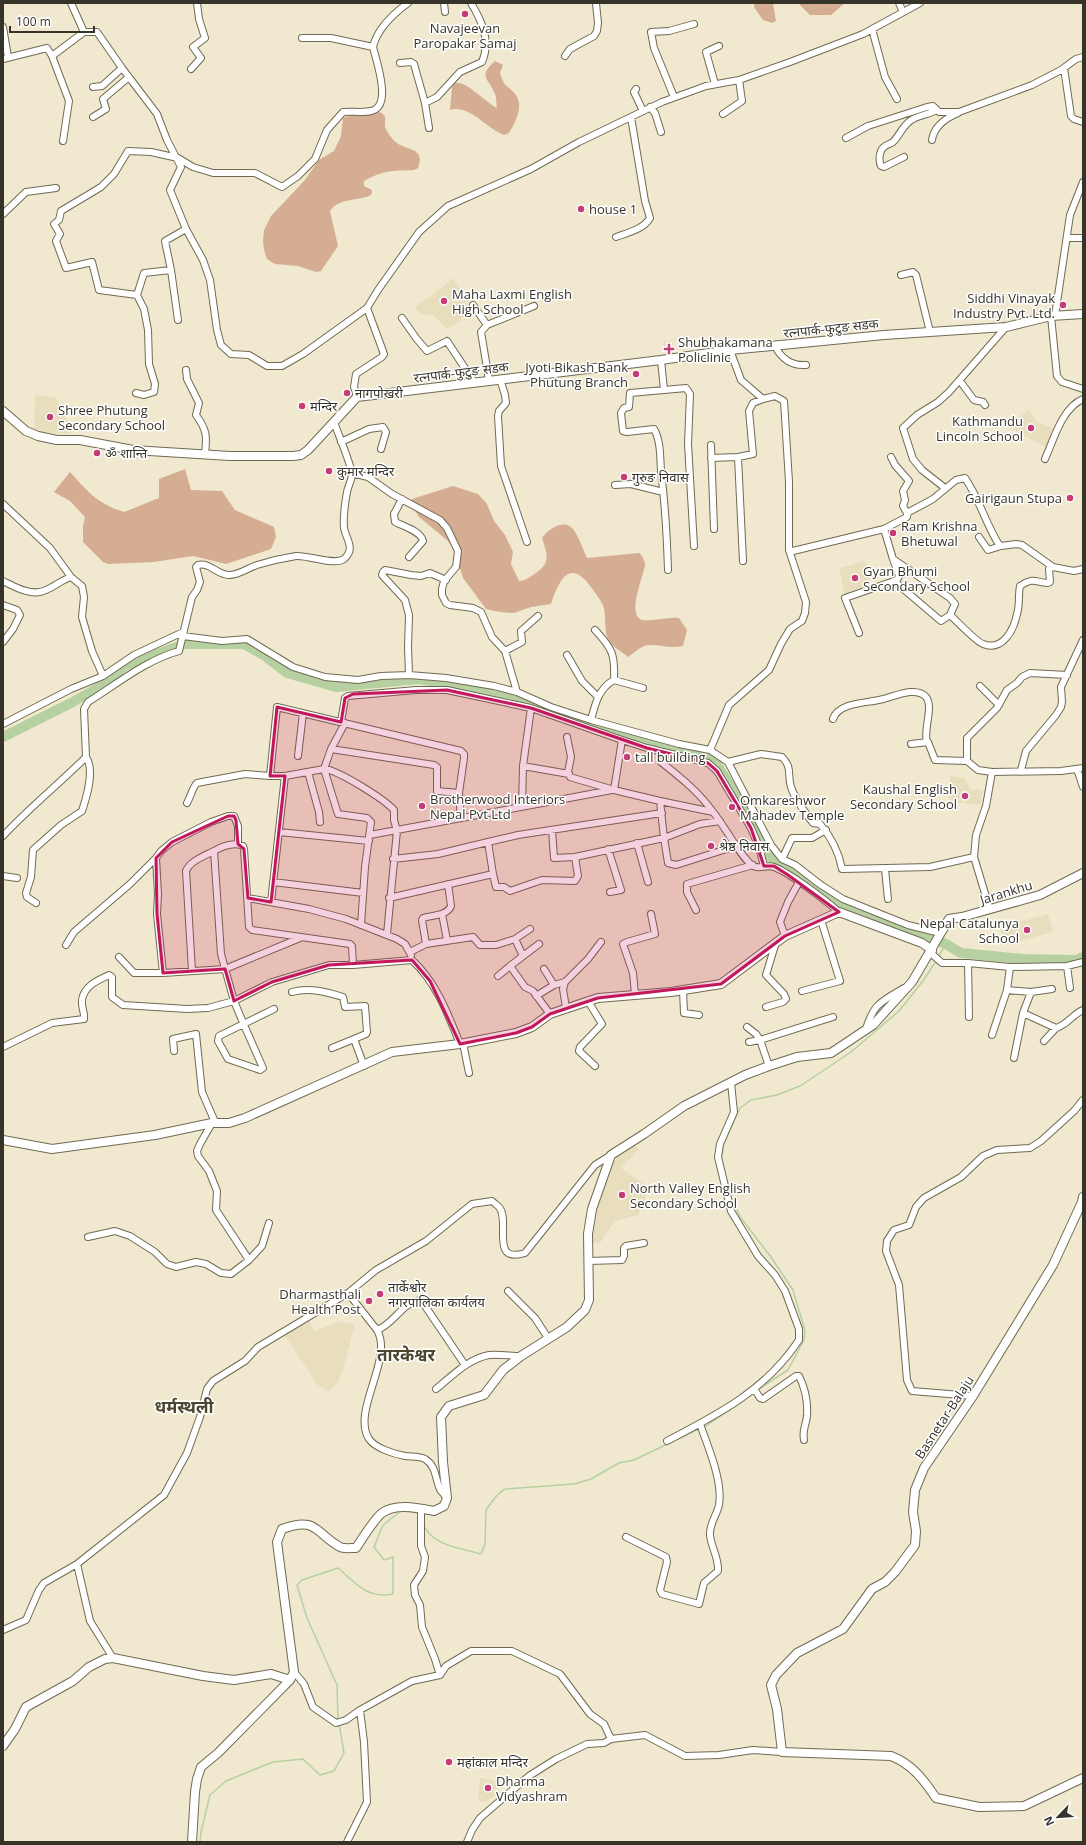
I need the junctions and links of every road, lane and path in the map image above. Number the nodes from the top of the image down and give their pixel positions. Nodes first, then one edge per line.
1 (71, 3) edge
2 (197, 3) edge
3 (408, 3) edge
4 (444, 3) edge
5 (471, 3) edge
6 (596, 3) edge
7 (899, 3) edge
8 (920, 3) edge
9 (445, 12) dead end
10 (903, 12) junction
11 (694, 24) dead end
12 (3, 27) edge
13 (872, 29) junction
14 (84, 32) junction
15 (302, 38) dead end
16 (719, 46) dead end
17 (373, 47) junction
18 (52, 56) junction
19 (565, 56) dead end
20 (1083, 57) edge
21 (6, 58) edge
22 (400, 63) dead end
23 (122, 68) junction
24 (1064, 68) junction
25 (191, 69) dead end
26 (129, 77) junction
27 (739, 80) junction
28 (715, 84) junction
29 (93, 87) dead end
30 (636, 89) dead end
31 (674, 97) junction
32 (897, 99) dead end
33 (425, 103) junction
34 (650, 106) junction
35 (937, 110) junction
36 (643, 111) junction
37 (959, 112) junction
38 (723, 114) dead end
39 (93, 117) dead end
40 (631, 117) junction
41 (1083, 122) edge
42 (429, 128) dead end
43 (661, 132) dead end
44 (846, 138) dead end
45 (932, 140) dead end
46 (63, 142) dead end
47 (904, 157) dead end
48 (178, 158) junction
49 (1083, 182) edge
50 (56, 188) dead end
51 (3, 214) edge
52 (186, 229) junction
53 (616, 237) dead end
54 (1067, 238) junction
55 (1083, 238) edge
56 (171, 270) junction
57 (901, 275) dead end
58 (137, 295) junction
59 (473, 305) dead end
60 (534, 306) dead end
61 (367, 308) junction
62 (1083, 314) edge
63 (1053, 316) junction
64 (402, 318) dead end
65 (178, 320) dead end
66 (487, 325) junction
67 (1006, 327) junction
68 (930, 332) junction
69 (775, 346) junction
70 (730, 350) junction
71 (662, 360) junction
72 (806, 365) dead end
73 (186, 370) dead end
74 (500, 379) junction
75 (489, 380) junction
76 (960, 381) junction
77 (474, 382) junction
78 (1083, 389) edge
79 (664, 390) junction
80 (136, 393) dead end
81 (357, 397) junction
82 (763, 399) junction
83 (1083, 399) edge
84 (985, 405) dead end
85 (3, 411) edge
86 (334, 422) junction
87 (341, 442) junction
88 (711, 445) dead end
89 (381, 449) dead end
90 (206, 454) junction
91 (738, 457) junction
92 (891, 457) dead end
93 (711, 458) junction
94 (1045, 459) dead end
95 (352, 473) junction
96 (615, 485) dead end
97 (944, 488) junction
98 (663, 492) junction
99 (402, 499) junction
100 (3, 504) edge
101 (907, 513) junction
102 (714, 529) dead end
103 (884, 529) junction
104 (979, 538) dead end
105 (527, 542) dead end
106 (694, 546) dead end
107 (1002, 546) junction
108 (789, 550) junction
109 (409, 557) dead end
110 (893, 559) junction
111 (743, 561) dead end
112 (1053, 567) junction
113 (1083, 569) edge
114 (668, 570) dead end
115 (71, 577) junction
116 (3, 579) edge
117 (446, 580) junction
118 (894, 581) junction
119 (3, 605) edge
120 (950, 615) junction
121 (538, 616) dead end
122 (595, 630) dead end
123 (859, 633) dead end
124 (183, 634) junction
125 (1083, 640) edge
126 (3, 642) edge
127 (505, 652) junction
128 (567, 655) dead end
129 (409, 675) junction
130 (1067, 675) junction
131 (103, 676) junction
132 (614, 680) junction
133 (980, 686) dead end
134 (643, 688) dead end
135 (517, 692) junction
136 (598, 697) junction
137 (999, 705) junction
138 (531, 708) junction
139 (303, 713) junction
140 (833, 719) dead end
141 (591, 720) junction
142 (343, 722) junction
143 (3, 724) edge
144 (567, 737) dead end
145 (622, 740) junction
146 (927, 742) junction
147 (911, 744) dead end
148 (331, 749) junction
149 (710, 750) junction
150 (298, 756) dead end
151 (86, 757) junction
152 (967, 761) junction
153 (661, 762) dead end
154 (728, 762) junction
155 (523, 766) junction
156 (1080, 768) edge
157 (324, 769) junction
158 (1021, 770) junction
159 (308, 772) junction
160 (992, 772) junction
161 (569, 774) junction
162 (270, 776) junction
163 (285, 776) junction
164 (1083, 788) edge
165 (614, 790) junction
166 (459, 793) junction
167 (660, 801) junction
168 (187, 803) dead end
169 (522, 807) junction
170 (713, 812) junction
171 (662, 813) junction
172 (461, 818) junction
173 (720, 821) junction
174 (320, 822) dead end
175 (552, 830) junction
176 (826, 830) junction
177 (397, 831) junction
178 (279, 832) junction
179 (3, 836) edge
180 (370, 838) junction
181 (664, 838) junction
182 (488, 842) junction
183 (637, 843) junction
184 (238, 844) junction
185 (736, 846) junction
186 (608, 849) junction
187 (214, 851) junction
188 (575, 857) junction
189 (974, 857) junction
190 (156, 858) junction
191 (782, 859) junction
192 (393, 860) junction
193 (751, 863) junction
194 (764, 866) junction
195 (885, 869) junction
196 (1083, 873) edge
197 (493, 874) junction
198 (3, 876) edge
199 (17, 878) dead end
200 (273, 882) junction
201 (648, 882) dead end
202 (799, 882) junction
203 (448, 884) junction
204 (610, 892) dead end
205 (363, 893) junction
206 (248, 898) junction
207 (389, 898) junction
208 (888, 899) dead end
209 (271, 902) junction
210 (36, 903) dead end
211 (696, 910) dead end
212 (990, 910) junction
213 (839, 912) junction
214 (442, 914) junction
215 (651, 914) dead end
216 (821, 920) junction
217 (361, 925) junction
218 (530, 929) dead end
219 (940, 933) junction
220 (387, 934) junction
221 (785, 936) junction
222 (302, 937) junction
223 (515, 939) junction
224 (447, 940) junction
225 (601, 942) dead end
226 (776, 942) junction
227 (426, 944) junction
228 (539, 944) dead end
229 (66, 945) dead end
230 (410, 952) junction
231 (932, 953) junction
232 (523, 956) junction
233 (119, 957) dead end
234 (412, 960) junction
235 (1083, 962) edge
236 (968, 963) junction
237 (352, 965) junction
238 (510, 966) junction
239 (1010, 966) junction
240 (1067, 966) junction
241 (225, 969) junction
242 (544, 969) dead end
243 (192, 972) junction
244 (163, 973) junction
245 (498, 976) dead end
246 (565, 982) junction
247 (554, 985) junction
248 (1070, 988) dead end
249 (1052, 989) dead end
250 (683, 990) junction
251 (1007, 990) junction
252 (802, 991) dead end
253 (292, 992) dead end
254 (1031, 992) junction
255 (635, 994) junction
256 (536, 996) junction
257 (234, 1001) junction
258 (588, 1001) junction
259 (766, 1007) dead end
260 (566, 1008) junction
261 (274, 1009) dead end
262 (1083, 1010) edge
263 (1023, 1013) junction
264 (550, 1014) junction
265 (699, 1015) dead end
266 (833, 1017) dead end
267 (969, 1017) dead end
268 (244, 1025) junction
269 (747, 1027) dead end
270 (1056, 1028) junction
271 (992, 1035) dead end
272 (354, 1039) junction
273 (760, 1040) junction
274 (1044, 1041) dead end
275 (749, 1042) dead end
276 (462, 1044) junction
277 (3, 1047) edge
278 (332, 1048) dead end
279 (174, 1051) dead end
280 (1014, 1058) dead end
281 (364, 1066) junction
282 (595, 1066) dead end
283 (769, 1066) junction
284 (469, 1073) dead end
285 (732, 1083) junction
286 (1083, 1100) edge
287 (214, 1123) junction
288 (3, 1140) edge
289 (611, 1155) junction
290 (1083, 1202) edge
291 (269, 1223) dead end
292 (88, 1237) dead end
293 (644, 1243) dead end
294 (249, 1260) junction
295 (588, 1261) junction
296 (508, 1291) dead end
297 (348, 1293) junction
298 (377, 1330) junction
299 (548, 1338) junction
300 (521, 1356) junction
301 (465, 1365) junction
302 (436, 1389) dead end
303 (755, 1390) junction
304 (973, 1396) junction
305 (700, 1424) junction
306 (804, 1440) dead end
307 (667, 1441) dead end
308 (447, 1498) junction
309 (421, 1511) junction
310 (626, 1537) dead end
311 (77, 1564) junction
312 (3, 1630) edge
313 (113, 1658) junction
314 (294, 1672) junction
315 (440, 1675) junction
316 (290, 1680) junction
317 (360, 1710) junction
318 (611, 1739) junction
319 (3, 1746) edge
320 (782, 1752) junction
321 (1083, 1778) edge
322 (192, 1842) edge
323 (347, 1842) edge
324 (467, 1842) edge

1 - 14 street
2 - 25 street
3 - 17 street
4 - 9 street
5 - 33 street
6 - 19 street
7 - 10 street
8 - 10 street
10 - 13 street
11 - 31 street
12 - 21 street
13 - 27 street
13 - 32 street
14 - 18 street
14 - 23 street
15 - 17 street
16 - 28 street
17 - 48 street
18 - 21 street
18 - 46 street
20 - 24 street
22 - 33 street
23 - 26 street
23 - 29 street
24 - 37 street
24 - 41 street
26 - 39 street
26 - 48 street
27 - 28 street
27 - 38 street
28 - 31 street
30 - 36 street
31 - 34 street
33 - 42 street
34 - 36 street
34 - 43 street
35 - 37 street
35 - 44 street
35 - 47 street
36 - 40 street
37 - 45 street
40 - 53 street
40 - 61 street
48 - 52 street
48 - 58 street
49 - 54 street
50 - 51 street
52 - 56 street
52 - 61 street
54 - 55 street
54 - 63 street
56 - 58 street
56 - 65 street
57 - 68 street
58 - 80 street
59 - 66 street
60 - 66 street
61 - 81 street
62 - 63 street, रत्नपार्क-फुटुङ सडक
63 - 67 street, रत्नपार्क-फुटुङ सडक
63 - 78 street
64 - 77 street
66 - 75 street
67 - 68 street, रत्नपार्क-फुटुङ सडक
67 - 76 street
68 - 69 street, रत्नपार्क-फुटुङ सडक
69 - 70 street, रत्नपार्क-फुटुङ सडक
69 - 72 street
70 - 71 street, रत्नपार्क-फुटुङ सडक
70 - 82 street
71 - 74 street, रत्नपार्क-फुटुङ सडक
71 - 79 street
73 - 90 street
74 - 75 street, रत्नपार्क-फुटुङ सडक
74 - 105 street
75 - 77 street, रत्नपार्क-फुटुङ सडक
76 - 84 street
76 - 97 street
77 - 81 street, रत्नपार्क-फुटुङ सडक
79 - 98 street
79 - 106 street
81 - 86 street
82 - 91 street
82 - 108 street
83 - 94 street
85 - 90 street
86 - 87 street
86 - 90 street
87 - 89 street
87 - 95 street
88 - 93 street
91 - 93 street
91 - 111 street
92 - 101 street
93 - 102 street
95 - 99 street
95 - 124 street
96 - 98 street
97 - 101 street
97 - 107 street
98 - 114 street
99 - 109 street
99 - 117 street
100 - 115 street
101 - 103 street
103 - 108 street
103 - 110 street
104 - 107 street
107 - 112 street
108 - 149 street
110 - 118 street
110 - 120 street
112 - 113 street
112 - 120 street
115 - 116 street
115 - 131 street
117 - 127 street
117 - 129 street
118 - 120 street
118 - 123 street
119 - 126 street
121 - 127 street
122 - 132 street
124 - 129 street
124 - 131 street
124 - 151 street
125 - 130 street
127 - 135 street
128 - 136 street
129 - 135 street
130 - 137 street
130 - 158 street
131 - 143 street
132 - 134 street
132 - 136 street
133 - 137 street
135 - 141 street
136 - 141 street
137 - 152 street
138 - 142 street
138 - 145 street
138 - 155 street
139 - 142 street
139 - 150 street
139 - 162 street
140 - 146 street
141 - 149 street
142 - 148 street
142 - 166 street
144 - 161 street
145 - 165 street
145 - 194 street
146 - 147 street
146 - 152 street
148 - 157 street
148 - 166 street
149 - 154 street
151 - 179 street
151 - 210 street
152 - 160 street
153 - 170 street
154 - 176 street
154 - 191 street
155 - 161 street
155 - 169 street
156 - 158 street
156 - 164 street
157 - 159 street
157 - 177 street
157 - 180 street
158 - 160 street
159 - 163 street
159 - 174 street
160 - 189 street
161 - 165 street
162 - 163 street
162 - 168 street
163 - 178 street
165 - 167 street
165 - 169 street
166 - 172 street
167 - 170 street
167 - 171 street
169 - 172 street
170 - 173 street
171 - 175 street
171 - 181 street
172 - 177 street
173 - 181 street
173 - 185 street
175 - 182 street
175 - 188 street
176 - 191 street
176 - 195 street
177 - 180 street
177 - 192 street
178 - 180 street
178 - 200 street
180 - 205 street
181 - 183 street
181 - 185 street
182 - 192 street
182 - 197 street
183 - 186 street
183 - 201 street
184 - 187 street
184 - 190 street
184 - 206 street
185 - 193 street
186 - 188 street
186 - 204 street
187 - 241 street
187 - 243 street
188 - 197 street
189 - 195 street
189 - 212 street
190 - 229 street
190 - 244 street
191 - 219 street
192 - 207 street
193 - 194 street
193 - 211 street
194 - 202 street
195 - 208 street
196 - 212 street, Jarankhu
197 - 203 street
198 - 199 street
200 - 205 street
200 - 209 street
202 - 213 street
202 - 221 street
203 - 207 street
203 - 214 street
205 - 217 street
206 - 209 street
206 - 222 street
207 - 220 street
209 - 217 street
212 - 219 street, Jarankhu
213 - 216 street
213 - 231 street
214 - 224 street
214 - 227 street
215 - 255 street
216 - 221 street
216 - 252 street
217 - 220 street
218 - 223 street
219 - 231 street, Jarankhu
220 - 230 street
221 - 226 street
222 - 237 street
222 - 241 street
223 - 224 street
223 - 232 street
224 - 227 street
225 - 246 street
226 - 250 street
226 - 259 street
227 - 230 street
228 - 232 street
230 - 234 street
231 - 236 street
231 - 283 street, Jarankhu
232 - 238 street
233 - 244 street
234 - 237 street
234 - 276 street
235 - 240 street
236 - 239 street
236 - 267 street
237 - 257 street
238 - 245 street
238 - 256 street
239 - 240 street
239 - 251 street
240 - 248 street
241 - 243 street
241 - 257 street
242 - 247 street
243 - 244 street
246 - 247 street
246 - 260 street
247 - 256 street
249 - 254 street
250 - 255 street
250 - 265 street
251 - 254 street
251 - 271 street
253 - 272 street
254 - 263 street
255 - 258 street
256 - 264 street
257 - 268 street
257 - 277 street
258 - 260 street
258 - 282 street
260 - 264 street
261 - 268 street
262 - 270 street
263 - 270 street
263 - 280 street
264 - 276 street
266 - 273 street
268 - 268 street
269 - 273 street
270 - 274 street
272 - 278 street
272 - 281 street
273 - 275 street
273 - 283 street
276 - 281 street
276 - 284 street
279 - 287 street
281 - 287 street
283 - 285 street, Jarankhu
285 - 289 street, Jarankhu
285 - 303 street
286 - 304 street
287 - 288 street
287 - 294 street
289 - 295 street
289 - 297 street
290 - 304 street, Basnetar-Balaju
291 - 294 street
292 - 294 street
293 - 295 street
295 - 299 street
296 - 299 street
297 - 298 street
297 - 311 street
298 - 301 street
298 - 308 street
299 - 300 street
300 - 301 street
300 - 308 street
301 - 302 street
303 - 305 street
303 - 306 street
304 - 320 street, Basnetar-Balaju
305 - 307 street
305 - 310 street
308 - 309 street
309 - 314 street
309 - 315 street
311 - 312 street
311 - 313 street
313 - 316 street
313 - 319 street
314 - 316 street
314 - 317 street
315 - 317 street
315 - 318 street
316 - 322 street
317 - 323 street
318 - 320 street
318 - 324 street
320 - 321 street

